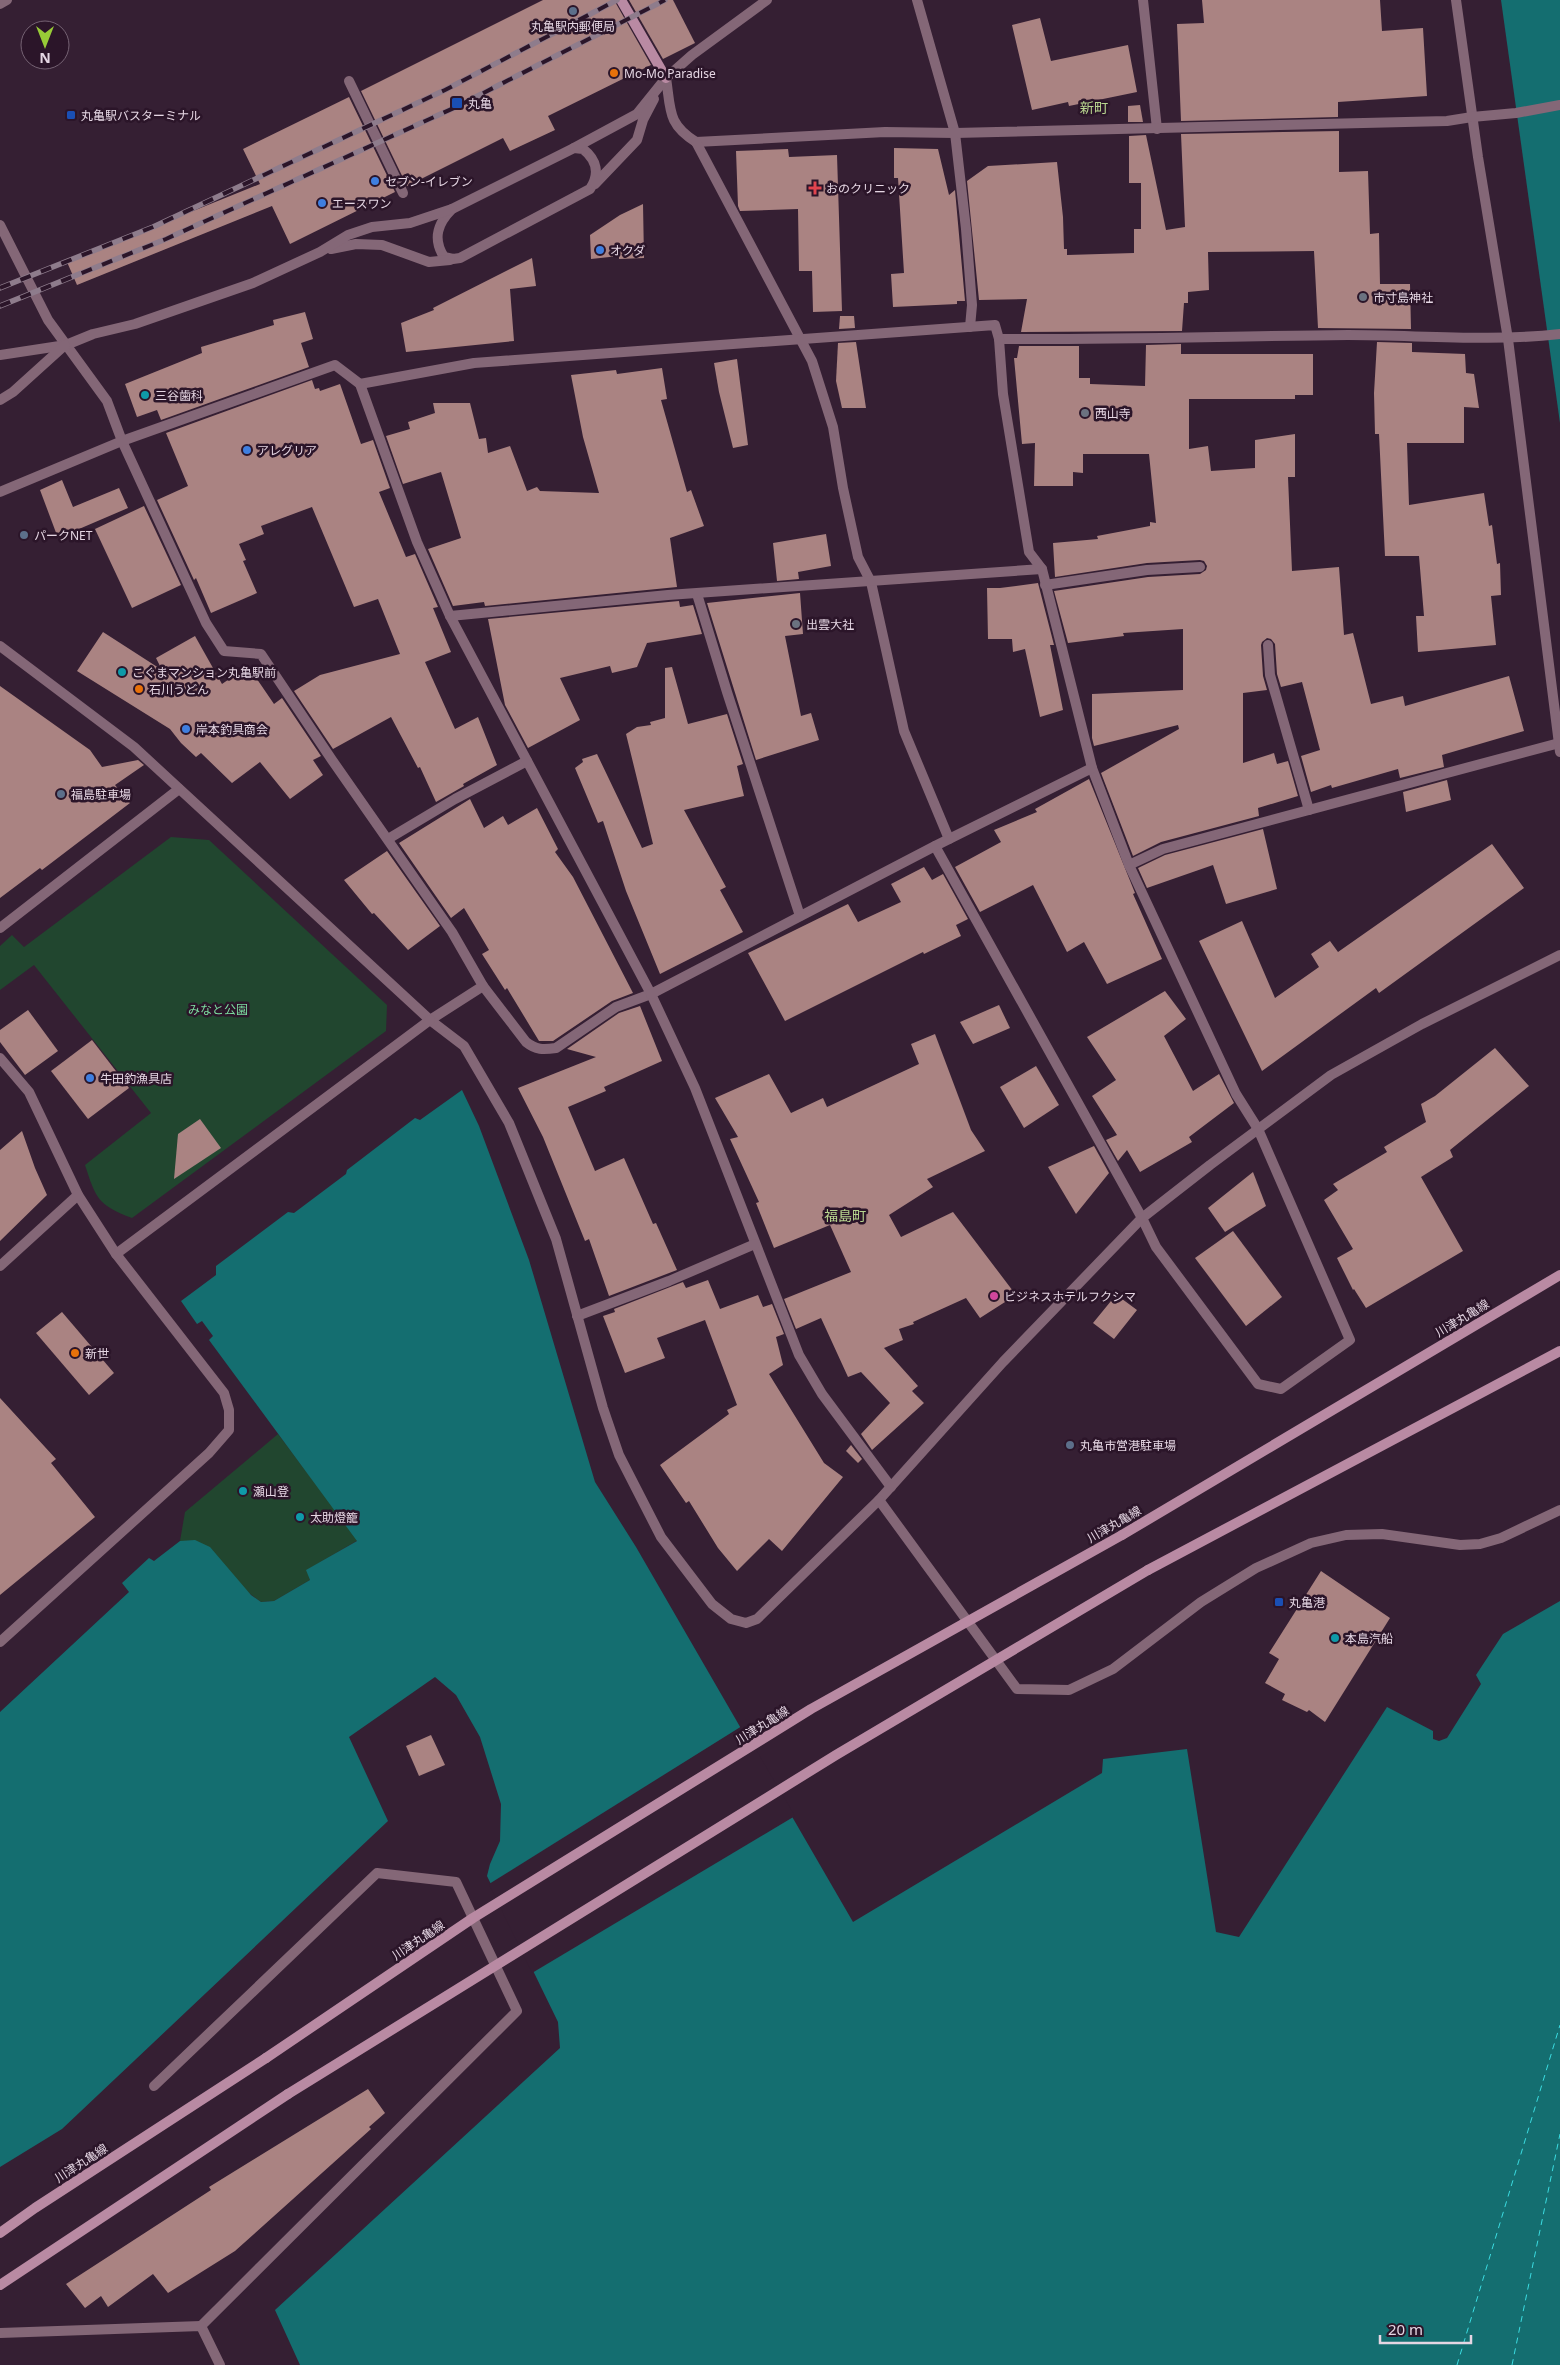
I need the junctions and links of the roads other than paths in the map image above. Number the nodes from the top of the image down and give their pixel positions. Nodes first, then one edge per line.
1 (7, 0) edge
2 (621, 0) edge
3 (767, 0) edge
4 (917, 0) edge
5 (1143, 0) edge
6 (1456, 0) edge
7 (0, 4) edge
8 (666, 78) junction
9 (349, 80) dead end
10 (1560, 105) edge
11 (1472, 118) junction
12 (1157, 129) junction
13 (955, 133) junction
14 (696, 142) junction
15 (574, 148) junction
16 (590, 189) junction
17 (403, 193) dead end
18 (452, 209) junction
19 (0, 226) edge
20 (5, 247) edge
21 (320, 252) junction
22 (453, 259) junction
23 (970, 327) junction
24 (1560, 334) edge
25 (999, 339) junction
26 (1508, 339) junction
27 (801, 340) junction
28 (66, 345) junction
29 (0, 355) edge
30 (360, 384) junction
31 (0, 400) edge
32 (122, 441) junction
33 (0, 492) edge
34 (1200, 567) dead end
35 (1042, 569) junction
36 (871, 582) junction
37 (1045, 585) junction
38 (697, 594) junction
39 (450, 616) junction
40 (0, 646) edge
41 (1268, 646) dead end
42 (1559, 747) edge
43 (527, 761) junction
44 (1092, 768) junction
45 (179, 789) junction
46 (1309, 810) junction
47 (388, 839) junction
48 (949, 839) junction
49 (935, 846) junction
50 (1129, 865) junction
51 (800, 916) junction
52 (0, 928) edge
53 (1560, 955) edge
54 (483, 986) junction
55 (651, 994) junction
56 (430, 1020) junction
57 (0, 1058) edge
58 (1258, 1129) junction
59 (78, 1195) junction
60 (1142, 1218) junction
61 (755, 1244) junction
62 (116, 1254) junction
63 (0, 1266) edge
64 (1560, 1275) edge
65 (577, 1316) junction
66 (1560, 1351) edge
67 (891, 1487) junction
68 (880, 1500) junction
69 (1560, 1510) edge
70 (0, 1642) edge
71 (154, 2086) dead end
72 (0, 2233) edge
73 (0, 2285) edge
74 (201, 2326) junction
75 (0, 2333) edge
76 (220, 2365) edge

1 - 7 street
2 - 8 main road
3 - 8 street
4 - 13 street
5 - 12 street
6 - 11 street
8 - 14 street
8 - 15 street
8 - 16 street
9 - 17 street
10 - 11 street
11 - 12 street
11 - 26 street
12 - 13 street
13 - 14 street
13 - 23 street
14 - 27 street
15 - 16 street
15 - 18 street
16 - 22 street
18 - 21 street
18 - 22 street
19 - 20 street
20 - 28 street
21 - 22 street
21 - 28 street
23 - 25 street
23 - 27 street
24 - 26 street
25 - 26 street
25 - 35 street
26 - 42 street
27 - 30 street
27 - 36 street
28 - 29 street
28 - 31 street
28 - 32 street
30 - 32 street
30 - 39 street
32 - 33 street
32 - 47 street
34 - 37 street
35 - 36 street
35 - 37 street
36 - 38 street
36 - 48 street
37 - 44 street
38 - 39 street
38 - 51 street
39 - 43 street
40 - 45 street
41 - 46 street
42 - 46 street
43 - 47 street
43 - 55 street
44 - 48 street
44 - 50 street
45 - 52 street
45 - 56 street
46 - 50 street
47 - 54 street
48 - 49 street
49 - 51 street
49 - 60 street
50 - 58 street
51 - 55 street
53 - 58 street
54 - 55 street
54 - 56 street
55 - 61 street
56 - 62 street
56 - 65 street
57 - 59 street
58 - 60 street
58 - 60 street
59 - 62 street
59 - 63 street
60 - 67 street
61 - 65 street
61 - 67 street
62 - 70 street
64 - 72 main road, 川津丸亀線, bridge
65 - 68 street
66 - 73 main road, bridge
67 - 68 street
68 - 69 street
71 - 74 street
74 - 75 street
74 - 76 street

